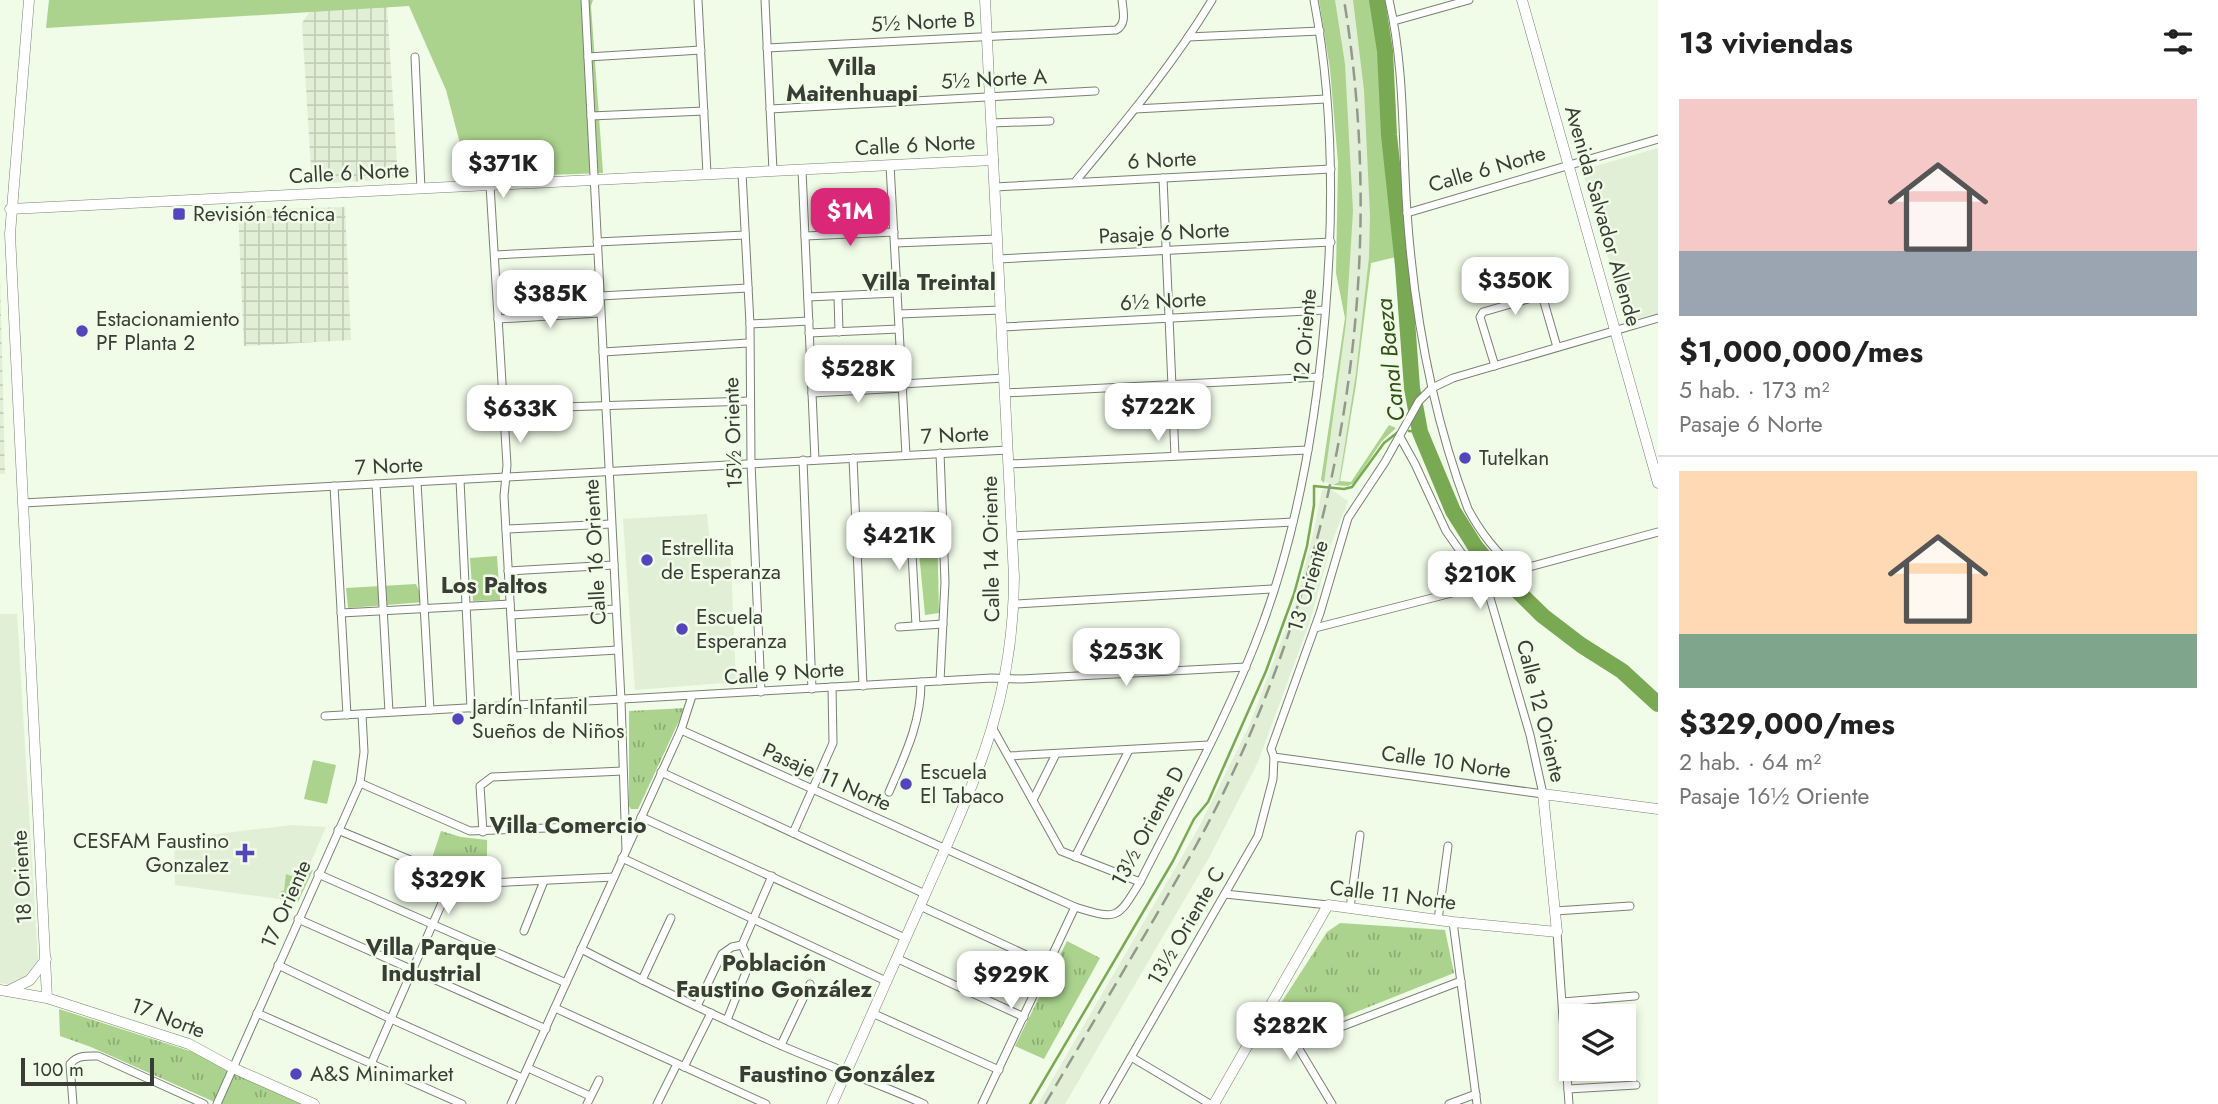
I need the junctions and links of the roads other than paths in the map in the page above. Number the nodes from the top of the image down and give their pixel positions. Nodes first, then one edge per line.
1 (29, 0) edge
2 (585, 0) edge
3 (698, 0) edge
4 (765, 0) edge
5 (985, 0) edge
6 (1122, 0) edge
7 (1212, 0) edge
8 (1314, 0) edge
9 (1389, 0) edge
10 (1469, 0) edge
11 (1522, 0) edge
12 (1394, 21) junction
13 (1320, 31) junction
14 (987, 36) junction
15 (1188, 37) junction
16 (767, 48) junction
17 (701, 50) junction
18 (415, 57) dead end
19 (588, 57) junction
20 (1095, 91) dead end
21 (990, 97) junction
22 (1326, 99) junction
23 (770, 109) junction
24 (1135, 110) junction
25 (704, 111) junction
26 (591, 116) junction
27 (1050, 121) dead end
28 (991, 123) junction
29 (1658, 139) edge
30 (993, 160) junction
31 (890, 165) junction
32 (1569, 165) junction
33 (1331, 169) junction
34 (802, 170) junction
35 (773, 171) junction
36 (742, 173) junction
37 (707, 174) junction
38 (1163, 178) junction
39 (594, 180) junction
40 (1075, 182) junction
41 (490, 185) junction
42 (995, 187) junction
43 (421, 188) junction
44 (5, 208) edge
45 (1407, 213) junction
46 (894, 232) junction
47 (745, 234) junction
48 (805, 236) junction
49 (997, 239) junction
50 (1331, 242) junction
51 (895, 243) junction
52 (597, 246) junction
53 (1167, 251) junction
54 (495, 255) junction
55 (998, 259) junction
56 (748, 288) junction
57 (897, 293) junction
58 (600, 296) junction
59 (838, 296) junction
60 (807, 298) junction
61 (1001, 310) junction
62 (1325, 310) junction
63 (600, 313) junction
64 (899, 314) junction
65 (1169, 318) junction
66 (1658, 318) edge
67 (498, 319) junction
68 (809, 321) junction
69 (750, 324) junction
70 (1002, 327) junction
71 (900, 329) junction
72 (1615, 330) junction
73 (839, 332) junction
74 (809, 333) junction
75 (748, 343) junction
76 (1558, 347) junction
77 (603, 352) junction
78 (1495, 366) junction
79 (1319, 377) junction
80 (1004, 378) junction
81 (1172, 385) junction
82 (903, 386) junction
83 (1432, 388) junction
84 (812, 393) junction
85 (1005, 393) junction
86 (750, 401) junction
87 (605, 407) junction
88 (504, 409) junction
89 (1399, 437) junction
90 (1008, 450) junction
91 (1308, 450) junction
92 (940, 453) junction
93 (906, 455) junction
94 (1175, 456) junction
95 (853, 458) junction
96 (803, 460) junction
97 (815, 460) junction
98 (751, 463) junction
99 (1009, 464) junction
100 (608, 470) junction
101 (506, 478) junction
102 (460, 480) junction
103 (417, 482) junction
104 (1658, 483) edge
105 (376, 484) junction
106 (334, 486) junction
107 (23, 503) junction
108 (942, 516) junction
109 (898, 517) dead end
110 (910, 518) junction
111 (1293, 522) junction
112 (611, 524) junction
113 (506, 529) junction
114 (1658, 533) edge
115 (1012, 536) junction
116 (614, 565) junction
117 (509, 571) junction
118 (1483, 584) junction
119 (1273, 589) junction
120 (510, 604) junction
121 (1014, 604) junction
122 (466, 607) junction
123 (424, 609) junction
124 (616, 609) junction
125 (383, 611) junction
126 (341, 614) junction
127 (511, 615) junction
128 (943, 624) junction
129 (916, 625) junction
130 (899, 627) dead end
131 (1315, 628) junction
132 (618, 650) junction
133 (514, 656) junction
134 (1245, 667) junction
135 (1005, 679) junction
136 (940, 681) junction
137 (921, 682) junction
138 (863, 686) junction
139 (832, 687) junction
140 (812, 689) junction
141 (761, 692) junction
142 (692, 696) junction
143 (621, 700) junction
144 (516, 706) junction
145 (471, 708) junction
146 (430, 710) junction
147 (388, 712) junction
148 (362, 714) junction
149 (347, 715) junction
150 (325, 716) dead end
151 (993, 729) junction
152 (681, 730) junction
153 (1209, 746) junction
154 (1129, 750) junction
155 (1056, 754) junction
156 (1009, 756) junction
157 (1273, 756) junction
158 (623, 771) junction
159 (661, 772) junction
160 (360, 783) junction
161 (813, 789) junction
162 (888, 792) dead end
163 (1543, 794) junction
164 (1032, 800) junction
165 (1658, 810) edge
166 (641, 817) junction
167 (625, 825) junction
168 (338, 830) junction
169 (483, 832) junction
170 (793, 832) junction
171 (1360, 835) dead end
172 (1448, 846) dead end
173 (945, 849) junction
174 (626, 850) junction
175 (1075, 857) junction
176 (622, 859) junction
177 (318, 874) junction
178 (772, 876) junction
179 (614, 877) junction
180 (453, 878) junction
181 (544, 881) junction
182 (1140, 882) junction
183 (925, 894) junction
184 (1225, 894) junction
185 (1328, 905) junction
186 (920, 906) junction
187 (1630, 906) dead end
188 (1075, 907) junction
189 (1350, 908) junction
190 (1555, 911) junction
191 (671, 918) dead end
192 (298, 919) junction
193 (752, 920) junction
194 (1438, 920) junction
195 (1453, 922) junction
196 (433, 925) junction
197 (524, 931) dead end
198 (1557, 932) junction
199 (905, 938) junction
200 (742, 945) junction
201 (582, 949) junction
202 (46, 958) junction
203 (896, 958) junction
204 (1048, 964) junction
205 (278, 965) junction
206 (413, 970) junction
207 (642, 980) junction
208 (886, 981) junction
209 (1461, 981) junction
210 (566, 983) junction
211 (810, 984) dead end
212 (4, 990) edge
213 (1635, 996) dead end
214 (47, 998) junction
215 (1563, 1002) junction
216 (697, 1006) junction
217 (1270, 1007) junction
218 (555, 1008) junction
219 (257, 1013) junction
220 (711, 1013) junction
221 (872, 1013) junction
222 (1024, 1017) junction
223 (391, 1019) junction
224 (727, 1020) junction
225 (546, 1029) junction
226 (1296, 1044) junction
227 (780, 1045) junction
228 (1131, 1057) junction
229 (371, 1063) junction
230 (680, 1065) junction
231 (233, 1068) junction
232 (528, 1069) junction
233 (999, 1070) junction
234 (846, 1072) junction
235 (522, 1078) junction
236 (599, 1080) dead end
237 (1636, 1085) dead end
238 (1568, 1089) junction
239 (1476, 1094) junction
240 (588, 1100) edge
241 (73, 1104) edge
242 (204, 1104) edge
243 (217, 1104) edge
244 (314, 1104) edge
245 (462, 1104) edge
246 (511, 1104) edge
247 (657, 1104) edge
248 (766, 1104) edge
249 (832, 1104) edge
250 (924, 1104) edge
251 (982, 1104) edge
252 (1104, 1104) edge
253 (1212, 1104) edge
254 (1332, 1104) edge
255 (1449, 1104) edge
256 (1477, 1104) edge
257 (1569, 1104) edge

1 - 44 street, 18 Oriente
2 - 19 street, Calle 16 Oriente
3 - 17 street
4 - 16 street
5 - 14 street, Calle 14 Oriente
6 - 14 street, 5½ Norte B
7 - 15 street
8 - 13 street, 12 Oriente
9 - 12 street
10 - 12 street
11 - 32 street, Avenida Salvador Allende
12 - 45 street
13 - 15 street
13 - 22 street, 12 Oriente
14 - 16 street, 5½ Norte B
14 - 21 street, Calle 14 Oriente
15 - 24 street
16 - 23 street
17 - 19 street
17 - 25 street
18 - 43 street
19 - 26 street, Calle 16 Oriente
20 - 21 street, 5½ Norte A
21 - 23 street, 5½ Norte A
21 - 28 street, Calle 14 Oriente
22 - 24 street
22 - 33 street, 12 Oriente
23 - 35 street
24 - 40 street
25 - 26 street
25 - 37 street
26 - 39 street, Calle 16 Oriente
27 - 28 street
28 - 30 street, Calle 14 Oriente
29 - 32 street, Calle 6 Norte
30 - 31 street, Calle 6 Norte
30 - 42 street, Calle 14 Oriente
31 - 34 street, Calle 6 Norte
31 - 46 street
32 - 45 street, Calle 6 Norte
32 - 72 street, Avenida Salvador Allende
33 - 38 street, 6 Norte
33 - 50 street, 12 Oriente
34 - 35 street, Calle 6 Norte
34 - 48 street
35 - 36 street, Calle 6 Norte
36 - 37 street, Calle 6 Norte
36 - 47 street, 15½ Oriente
37 - 39 street, Calle 6 Norte
38 - 40 street, 6 Norte
38 - 53 street
39 - 41 street, Calle 6 Norte
39 - 52 street, Calle 16 Oriente
40 - 42 street, 6 Norte
41 - 43 street, Calle 6 Norte
41 - 54 street
42 - 49 street, Calle 14 Oriente
43 - 44 street, Calle 6 Norte
44 - 107 street, 18 Oriente
45 - 83 street
46 - 48 street
46 - 51 street
47 - 52 street
47 - 56 street, 15½ Oriente
48 - 60 street
49 - 51 street
49 - 55 street, Calle 14 Oriente
50 - 53 street, Pasaje 6 Norte
50 - 62 street, 12 Oriente
51 - 57 street
52 - 54 street
52 - 58 street, Calle 16 Oriente
53 - 55 street, Pasaje 6 Norte
53 - 65 street
54 - 67 street
55 - 61 street, Calle 14 Oriente
56 - 58 street
56 - 69 street, 15½ Oriente
57 - 59 street
57 - 64 street
58 - 63 street, Calle 16 Oriente
59 - 60 street
59 - 73 street
60 - 68 street
61 - 64 street
61 - 70 street, Calle 14 Oriente
62 - 65 street, 6½ Norte
62 - 79 street, 12 Oriente
63 - 67 street
63 - 77 street, Calle 16 Oriente
64 - 71 street
65 - 70 street, 6½ Norte
65 - 81 street
66 - 72 street
67 - 88 street
68 - 69 street
68 - 74 street
69 - 75 street, 15½ Oriente
70 - 80 street, Calle 14 Oriente
71 - 73 street
71 - 82 street
72 - 76 street
72 - 104 street, Avenida Salvador Allende
73 - 74 street
74 - 84 street
75 - 77 street
75 - 86 street, 15½ Oriente
76 - 78 street
76 - 78 street
77 - 87 street, Calle 16 Oriente
78 - 83 street
79 - 81 street
79 - 91 street, 12 Oriente
80 - 82 street
80 - 85 street, Calle 14 Oriente
81 - 85 street
81 - 94 street
82 - 84 street
82 - 93 street
83 - 89 street, 13 Oriente
83 - 114 street
84 - 97 street
85 - 90 street, Calle 14 Oriente
86 - 87 street
86 - 98 street, 15½ Oriente
87 - 88 street
87 - 100 street, Calle 16 Oriente
88 - 101 street
89 - 118 street, Calle 12 Oriente
89 - 131 street, 13 Oriente
90 - 92 street, 7 Norte
90 - 99 street, Calle 14 Oriente
91 - 94 street, 7 Norte
91 - 111 street, 12 Oriente
92 - 93 street, 7 Norte
92 - 108 street
93 - 95 street, 7 Norte
94 - 99 street, 7 Norte
95 - 97 street, 7 Norte
95 - 138 street
96 - 97 street, 7 Norte
96 - 98 street, 7 Norte
96 - 140 street
98 - 100 street, 7 Norte
98 - 141 street, 15½ Oriente
99 - 115 street, Calle 14 Oriente
100 - 101 street, 7 Norte
100 - 112 street, Calle 16 Oriente
101 - 102 street, 7 Norte
101 - 113 street
102 - 103 street, 7 Norte
102 - 122 street
103 - 105 street, 7 Norte
103 - 123 street
105 - 106 street, 7 Norte
105 - 125 street
106 - 107 street, 7 Norte
106 - 126 street
107 - 202 street, 18 Oriente
108 - 110 street
108 - 128 street
109 - 110 street
110 - 129 street
111 - 115 street
111 - 119 street, 12 Oriente
112 - 113 street
112 - 116 street, Calle 16 Oriente
113 - 117 street
115 - 121 street, Calle 14 Oriente
116 - 117 street
116 - 124 street, Calle 16 Oriente
117 - 120 street
118 - 131 street
118 - 163 street, Calle 12 Oriente
119 - 121 street
119 - 134 street, 12 Oriente
120 - 122 street
120 - 127 street
121 - 135 street, Calle 14 Oriente
122 - 123 street
122 - 145 street
123 - 125 street
123 - 146 street
124 - 127 street
124 - 132 street, Calle 16 Oriente
125 - 126 street
125 - 147 street
126 - 149 street
127 - 133 street
128 - 129 street
128 - 136 street
129 - 130 street
131 - 157 street, 13 Oriente
132 - 133 street
132 - 143 street, Calle 16 Oriente
133 - 144 street
134 - 135 street, Calle 9 Norte
134 - 153 street, 13½ Oriente D
135 - 136 street, Calle 9 Norte
135 - 151 street, Calle 14 Oriente
136 - 137 street, Calle 9 Norte
137 - 138 street, Calle 9 Norte
137 - 162 street
138 - 139 street, Calle 9 Norte
139 - 140 street, Calle 9 Norte
139 - 161 street
140 - 141 street, Calle 9 Norte
141 - 142 street, Calle 9 Norte
142 - 143 street, Calle 9 Norte
142 - 152 street, Calle 16 Oriente
143 - 144 street, Calle 9 Norte
143 - 158 street, Calle 16 Oriente
144 - 145 street, Calle 9 Norte
145 - 146 street, Calle 9 Norte
146 - 147 street, Calle 9 Norte
147 - 148 street, Calle 9 Norte
148 - 149 street, Calle 9 Norte
148 - 160 street, 17 Oriente
149 - 150 street, Calle 9 Norte
151 - 156 street
151 - 173 street, Calle 14 Oriente
152 - 159 street, Calle 16 Oriente
152 - 161 street, Pasaje 11 Norte
153 - 154 street
153 - 182 street, 13½ Oriente D
154 - 155 street
154 - 175 street
155 - 156 street
155 - 164 street
156 - 164 street
157 - 163 street, Calle 10 Norte
157 - 184 street, 13½ Oriente C
158 - 167 street, Calle 16 Oriente
158 - 169 street
159 - 166 street, Calle 16 Oriente
159 - 170 street
160 - 168 street, 17 Oriente
160 - 169 street
161 - 170 street
161 - 173 street, Pasaje 11 Norte
163 - 165 street, Calle 10 Norte
163 - 190 street, Calle 12 Oriente
164 - 175 street
166 - 174 street, Calle 16 Oriente
166 - 178 street
167 - 169 street
167 - 174 street, Calle 16 Oriente
168 - 177 street, 17 Oriente
168 - 180 street
170 - 183 street
171 - 189 street
172 - 194 street
173 - 183 street, Calle 14 Oriente
173 - 188 street, Pasaje 11 Norte
174 - 176 street, Calle 16 Oriente
175 - 182 street
176 - 179 street, Calle 16 Oriente
176 - 193 street
177 - 192 street, 17 Oriente
177 - 196 street
178 - 193 street
178 - 199 street
179 - 181 street
179 - 201 street, Calle 16 Oriente
180 - 181 street
180 - 196 street
181 - 197 street
182 - 188 street, 13½ Oriente D
183 - 186 street, Calle 14 Oriente
184 - 185 street, Calle 11 Norte
184 - 228 street, 13½ Oriente C
185 - 189 street, Calle 11 Norte
185 - 217 street
186 - 199 street, Calle 14 Oriente
186 - 204 street
187 - 190 street
188 - 204 street
189 - 194 street, Calle 11 Norte
190 - 198 street, Calle 12 Oriente
191 - 207 street
192 - 205 street, 17 Oriente
192 - 206 street
193 - 200 street
193 - 208 street
194 - 195 street, Calle 11 Norte
195 - 198 street, Calle 11 Norte
195 - 209 street
196 - 206 street
196 - 210 street
198 - 215 street, Calle 12 Oriente
199 - 203 street, Calle 14 Oriente
200 - 216 street
200 - 224 street
201 - 207 street
201 - 210 street, Calle 16 Oriente
202 - 212 street
202 - 214 street, 18 Oriente
203 - 208 street, Calle 14 Oriente
203 - 222 street
204 - 222 street
205 - 219 street, 17 Oriente
205 - 223 street
206 - 223 street
206 - 225 street
207 - 216 street
208 - 221 street, Calle 14 Oriente
209 - 226 street
209 - 239 street
210 - 218 street, Calle 16 Oriente
211 - 227 street
212 - 214 street, 17 Norte
213 - 215 street
214 - 231 street, 17 Norte
215 - 238 street, Calle 12 Oriente
216 - 220 street
217 - 226 street
217 - 253 street
218 - 225 street, Calle 16 Oriente
218 - 230 street
219 - 229 street
219 - 231 street, 17 Oriente
220 - 224 street
220 - 230 street
221 - 233 street
221 - 234 street, Calle 14 Oriente
222 - 233 street
223 - 229 street
223 - 235 street
224 - 227 street
225 - 232 street, Calle 16 Oriente
226 - 254 street
227 - 234 street
228 - 252 street, 13½ Oriente C
228 - 253 street
229 - 245 street
230 - 247 street
230 - 248 street
231 - 243 street, 17 Oriente
231 - 244 street, 17 Norte
232 - 235 street, Calle 16 Oriente
232 - 240 street
233 - 251 street
234 - 249 street, Calle 14 Oriente
234 - 250 street
235 - 246 street, Calle 16 Oriente
236 - 240 street
237 - 238 street
238 - 257 street, Calle 12 Oriente
239 - 255 street
239 - 256 street
241 - 242 street

